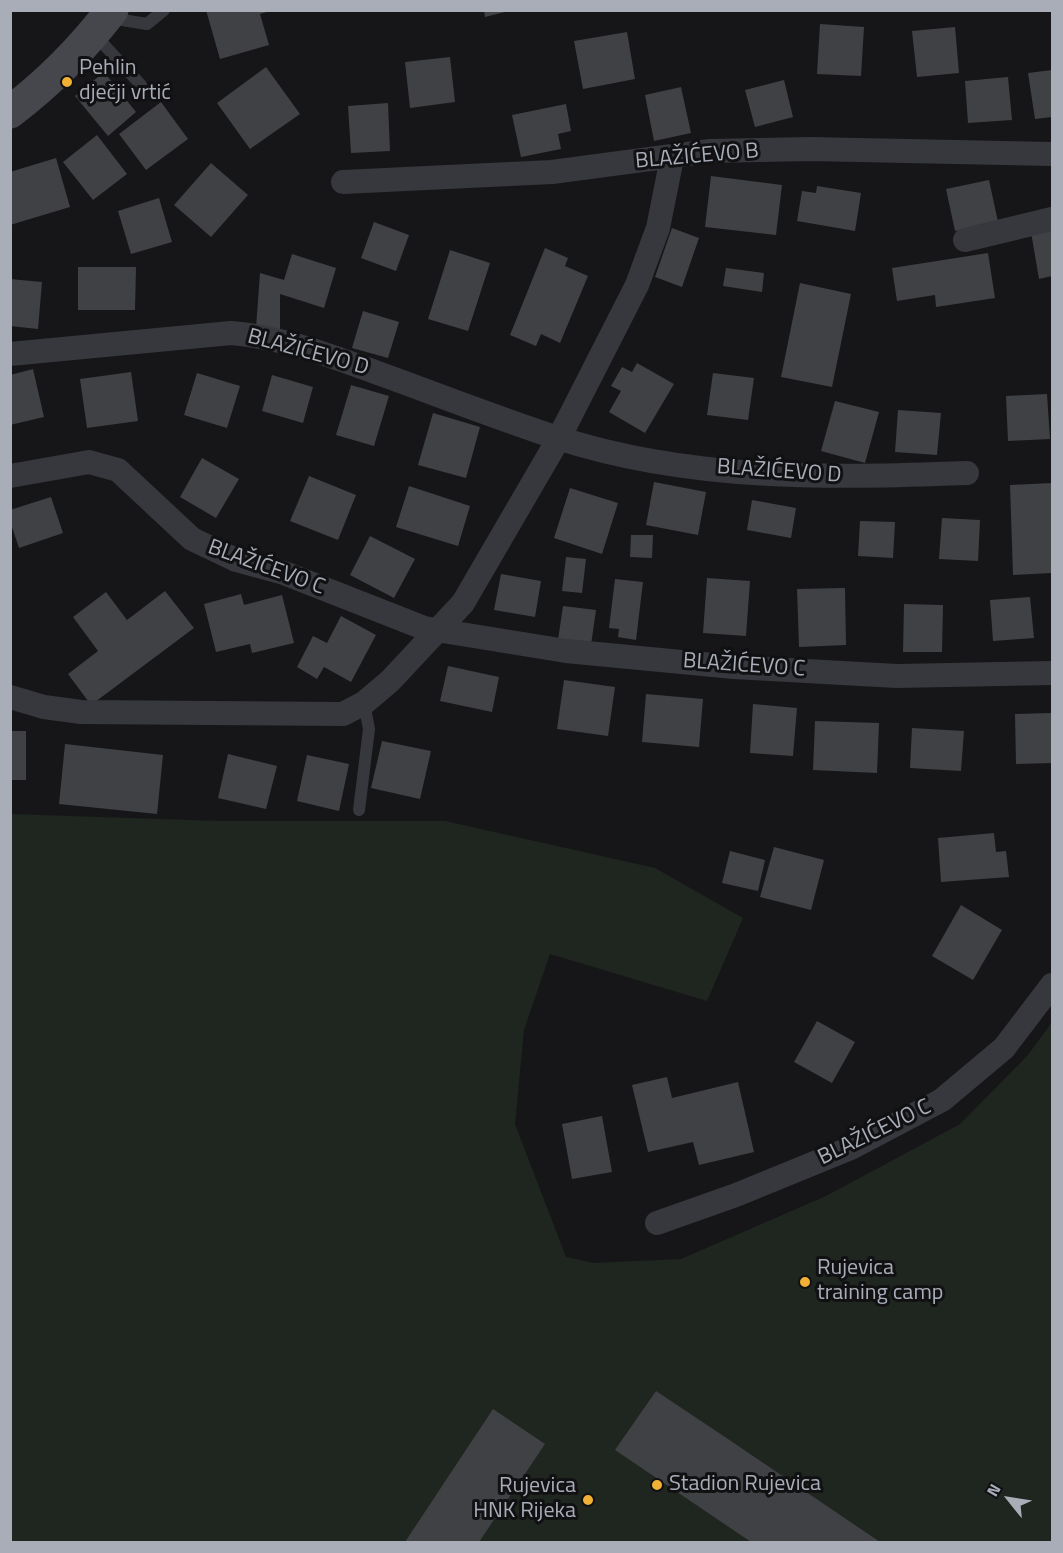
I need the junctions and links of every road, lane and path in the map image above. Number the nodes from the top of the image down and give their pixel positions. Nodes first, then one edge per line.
1 (164, 10) edge
2 (104, 21) edge
3 (141, 85) dead end
4 (10, 112) edge
5 (1053, 154) edge
6 (672, 158) junction
7 (342, 182) dead end
8 (1053, 219) edge
9 (965, 240) dead end
10 (10, 354) edge
11 (558, 438) junction
12 (967, 473) dead end
13 (10, 476) edge
14 (438, 630) junction
15 (1053, 673) edge
16 (10, 698) edge
17 (364, 703) junction
18 (359, 810) dead end
19 (1053, 985) edge
20 (657, 1223) dead end

1 - 2 lane
2 - 3 lane
2 - 4 street
5 - 6 street, BLAŽIĆEVO B
6 - 7 street, BLAŽIĆEVO B
6 - 11 street
8 - 9 street
10 - 11 street, BLAŽIĆEVO D
11 - 12 street, BLAŽIĆEVO D
11 - 14 street
13 - 14 street, BLAŽIĆEVO C
14 - 15 street, BLAŽIĆEVO C
14 - 17 street
16 - 17 street
17 - 18 lane
19 - 20 street, BLAŽIĆEVO C

